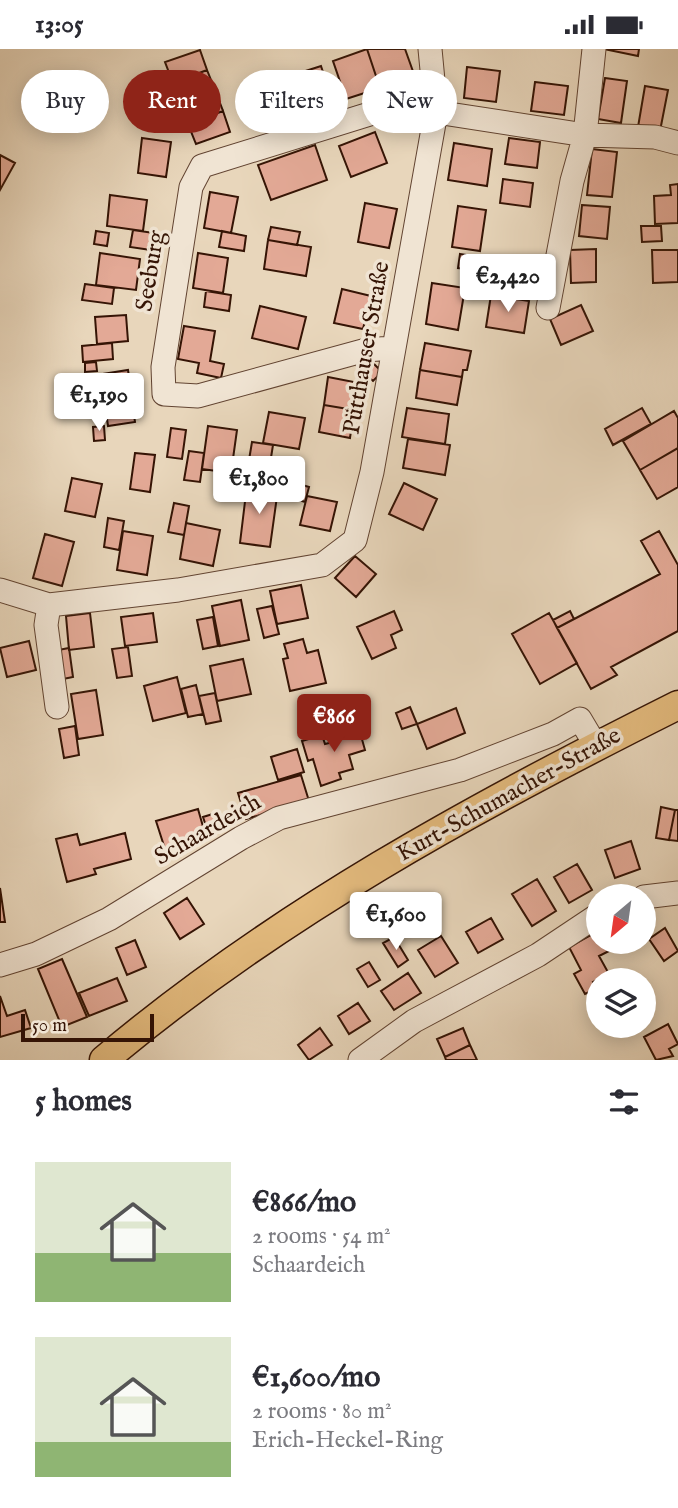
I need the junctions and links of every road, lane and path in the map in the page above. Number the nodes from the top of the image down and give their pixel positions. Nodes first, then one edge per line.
1 (430, 49) edge
2 (594, 49) edge
3 (432, 70) edge
4 (457, 108) edge
5 (362, 123) edge
6 (430, 133) edge
7 (585, 135) junction
8 (678, 143) edge
9 (548, 307) dead end
10 (392, 348) junction
11 (0, 590) edge
12 (49, 605) junction
13 (678, 705) edge
14 (57, 707) dead end
15 (596, 746) junction
16 (678, 893) edge
17 (656, 896) edge
18 (586, 923) edge
19 (0, 965) edge
20 (104, 1060) edge
21 (360, 1060) edge

1 - 3 street, Pütthauser Straße
2 - 7 street
4 - 7 street
5 - 10 street, Seeburg
6 - 10 street, Pütthauser Straße
7 - 8 street
7 - 9 street
10 - 12 street, Pütthauser Straße
11 - 12 street, Pütthauser Straße
12 - 14 street
13 - 15 main road, Kurt-Schumacher-Straße
15 - 19 street, Schaardeich
15 - 20 main road, Kurt-Schumacher-Straße
16 - 17 street
18 - 21 street

